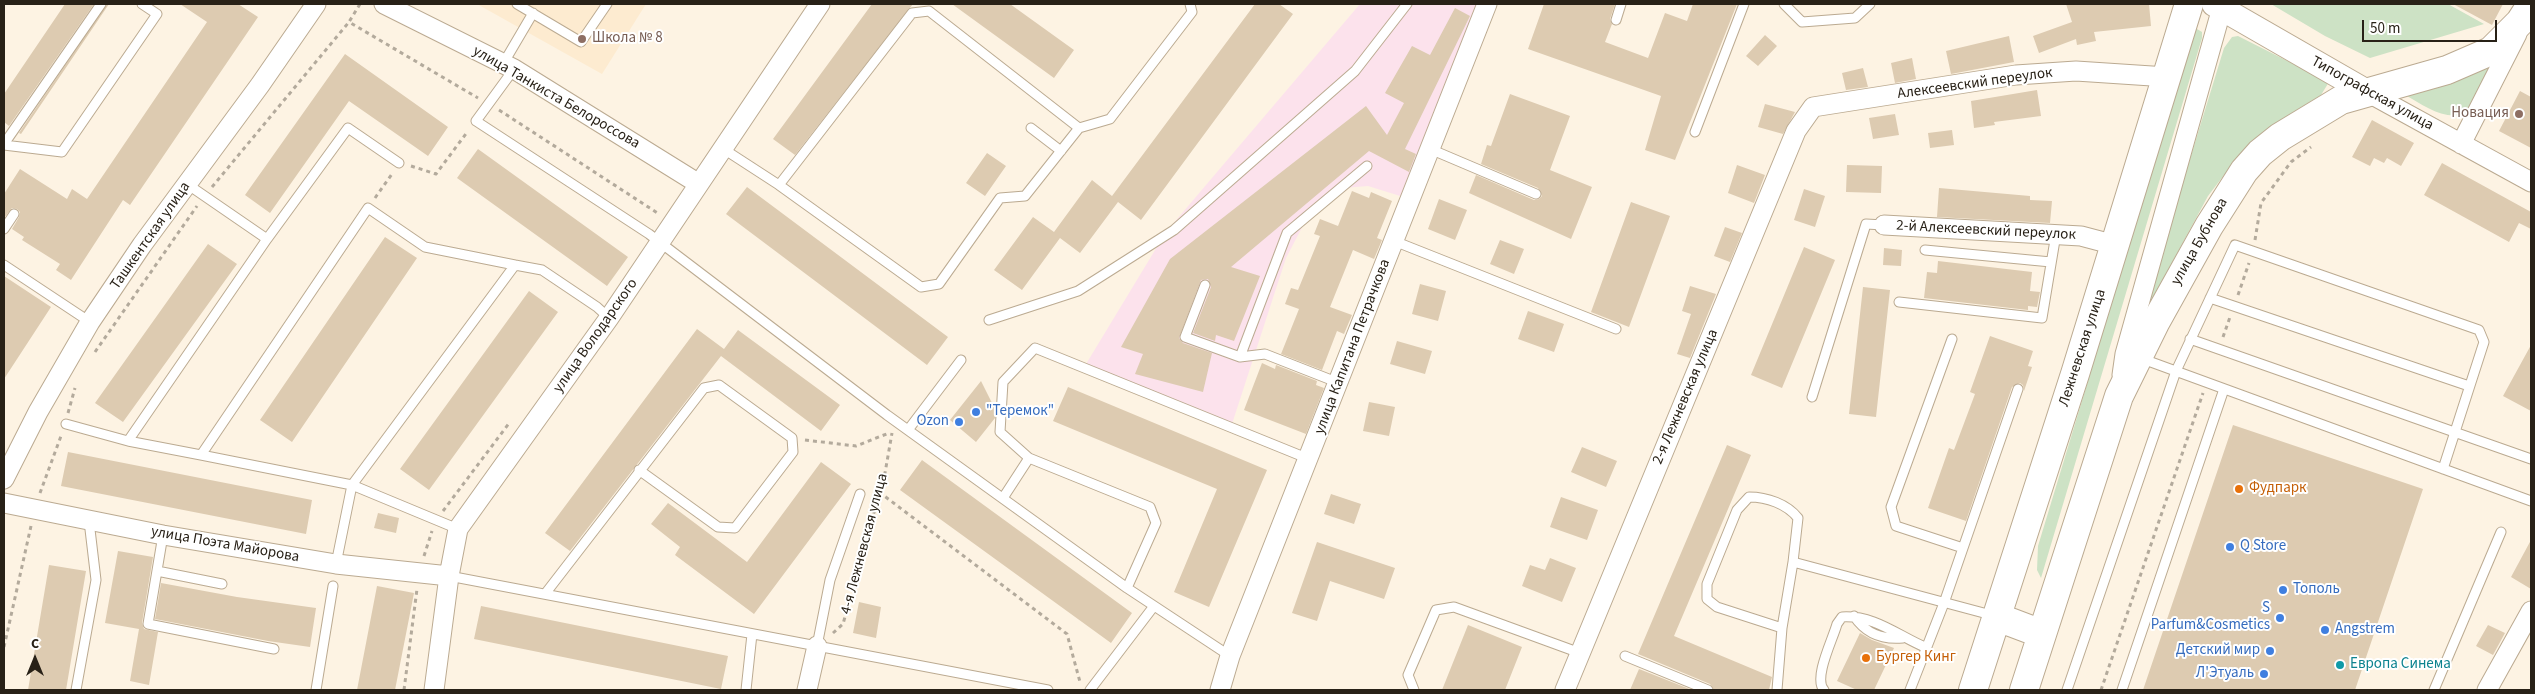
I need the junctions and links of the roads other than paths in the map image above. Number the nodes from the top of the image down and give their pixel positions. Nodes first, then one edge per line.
1 (101, 4) edge
2 (142, 4) edge
3 (316, 4) edge
4 (384, 4) edge
5 (516, 4) edge
6 (607, 4) edge
7 (820, 4) edge
8 (1190, 4) edge
9 (1408, 4) edge
10 (1487, 4) edge
11 (1621, 4) edge
12 (1744, 4) edge
13 (1784, 4) edge
14 (1870, 4) edge
15 (2189, 4) edge
16 (2220, 6) edge
17 (2531, 6) edge
18 (532, 13) junction
19 (1616, 20) dead end
20 (508, 66) junction
21 (2167, 77) junction
22 (2367, 92) junction
23 (1813, 107) joint
24 (1031, 128) dead end
25 (1079, 128) junction
26 (1695, 132) dead end
27 (2461, 144) junction
28 (4, 145) edge
29 (722, 148) junction
30 (1430, 150) junction
31 (1061, 151) junction
32 (399, 163) road end
33 (1367, 166) dead end
34 (2531, 182) edge
35 (187, 184) junction
36 (699, 184) junction
37 (779, 185) junction
38 (1536, 194) dead end
39 (14, 214) dead end
40 (1884, 225) joint
41 (4, 228) edge
42 (2056, 234) junction
43 (267, 239) junction
44 (1394, 241) junction
45 (661, 243) junction
46 (2116, 245) junction
47 (1925, 250) dead end
48 (2051, 262) junction
49 (4, 265) edge
50 (515, 265) junction
51 (1205, 285) dead end
52 (2210, 298) junction
53 (1899, 302) dead end
54 (610, 318) junction
55 (989, 320) dead end
56 (90, 322) junction
57 (1616, 329) dead end
58 (1952, 339) dead end
59 (2190, 339) junction
60 (1240, 357) junction
61 (2138, 357) junction
62 (961, 360) dead end
63 (2176, 371) junction
64 (1339, 383) junction
65 (2469, 386) junction
66 (2018, 389) dead end
67 (2224, 389) junction
68 (2119, 396) junction
69 (1812, 397) dead end
70 (66, 424) road end
71 (908, 430) junction
72 (2455, 431) junction
73 (128, 441) junction
74 (201, 455) junction
75 (1029, 458) junction
76 (1309, 459) junction
77 (2531, 459) edge
78 (2443, 469) junction
79 (640, 470) junction
80 (4, 479) edge
81 (352, 485) junction
82 (860, 494) dead end
83 (1003, 498) junction
84 (2531, 501) edge
85 (4, 503) edge
86 (88, 521) junction
87 (458, 529) junction
88 (2501, 532) dead end
89 (163, 535) junction
90 (1963, 548) junction
91 (1793, 562) junction
92 (336, 564) junction
93 (157, 571) junction
94 (449, 576) junction
95 (222, 584) dead end
96 (333, 586) dead end
97 (1127, 588) junction
98 (545, 594) junction
99 (1944, 603) junction
100 (1154, 606) junction
101 (2531, 611) edge
102 (1997, 617) junction
103 (1782, 628) junction
104 (752, 634) junction
105 (2042, 634) junction
106 (817, 646) junction
107 (1927, 648) junction
108 (274, 649) dead end
109 (1580, 652) junction
110 (1230, 656) junction
111 (1625, 656) dead end
112 (1036, 689) edge
113 (76, 690) edge
114 (316, 690) edge
115 (434, 690) edge
116 (746, 690) edge
117 (807, 690) edge
118 (1048, 690) edge
119 (1090, 690) edge
120 (1220, 690) edge
121 (1414, 690) edge
122 (1565, 690) edge
123 (1708, 690) edge
124 (1777, 690) edge
125 (1824, 690) edge
126 (1910, 690) edge
127 (1973, 690) edge
128 (2024, 690) edge
129 (2067, 690) edge
130 (2122, 690) edge
131 (2434, 690) edge
132 (2486, 690) edge

1 - 28 lane
2 - 28 lane
3 - 35 street, Ташкентская улица
4 - 20 street, улица Танкиста Белороссова
5 - 18 lane
6 - 18 lane
7 - 29 street, улица Володарского
8 - 25 lane
9 - 55 lane
10 - 30 street, улица Капитана Петрачкова
11 - 19 lane
12 - 26 lane
13 - 14 lane
15 - 21 highway, Лежневская улица
16 - 22 street, Типографская улица
16 - 68 street
17 - 22 highway, улица Бубнова
17 - 27 street, улица Бубнова
18 - 20 lane
20 - 36 street, улица Танкиста Белороссова
20 - 45 lane
21 - 23 street, Алексеевский переулок
21 - 46 highway, Лежневская улица
22 - 27 street, Типографская улица
22 - 61 highway, улица Бубнова
23 - 109 street, 2-я Лежневская улица
24 - 31 lane
25 - 31 lane
25 - 37 lane
27 - 34 street, Типографская улица
29 - 36 street, улица Володарского
29 - 37 lane
30 - 38 lane
30 - 44 street, улица Капитана Петрачкова
31 - 37 lane
32 - 43 lane
33 - 60 lane
35 - 43 lane
35 - 56 street, Ташкентская улица
36 - 45 street, улица Володарского
39 - 41 lane
40 - 42 street, 2-й Алексеевский переулок
40 - 69 lane
42 - 46 street, 2-й Алексеевский переулок
42 - 48 lane
43 - 73 lane
44 - 57 lane
44 - 64 street, улица Капитана Петрачкова
45 - 54 street, улица Володарского
45 - 71 lane
46 - 102 highway, Лежневская улица
47 - 48 lane
48 - 53 lane
49 - 56 lane
50 - 54 lane
50 - 74 lane
50 - 81 lane
51 - 60 lane
52 - 59 lane
52 - 65 lane
52 - 65 lane
54 - 87 street, улица Володарского
56 - 80 street, Ташкентская улица
58 - 90 lane
59 - 63 lane
59 - 72 lane
60 - 64 lane
61 - 63 lane
61 - 68 highway, улица Бубнова
62 - 71 lane
63 - 67 lane
63 - 129 lane
64 - 76 street, улица Капитана Петрачкова
65 - 72 lane
66 - 90 lane
67 - 78 lane
67 - 130 lane
68 - 105 highway, улица Бубнова
70 - 73 lane
71 - 83 lane
72 - 77 lane
72 - 78 lane
73 - 74 lane
74 - 81 lane
75 - 76 lane
75 - 83 lane
75 - 97 lane
76 - 110 street, улица Капитана Петрачкова
78 - 84 lane
79 - 79 lane
79 - 98 lane
81 - 87 lane
81 - 92 lane
82 - 106 lane
83 - 97 lane
85 - 86 street, улица Поэта Майорова
86 - 89 street, улица Поэта Майорова
86 - 113 lane
87 - 94 street, улица Володарского
88 - 131 lane
89 - 92 street, улица Поэта Майорова
89 - 93 lane
90 - 99 lane
91 - 99 lane
91 - 103 lane
91 - 103 lane
92 - 94 street, улица Поэта Майорова
93 - 95 lane
93 - 108 lane
94 - 98 lane
94 - 115 street, улица Володарского
96 - 114 lane
97 - 100 lane
98 - 104 lane
99 - 102 lane
99 - 107 lane
100 - 110 lane
100 - 119 lane
101 - 132 street
102 - 105 highway
102 - 127 highway, Лежневская улица
103 - 124 lane
104 - 106 lane
104 - 116 lane
105 - 128 highway
106 - 112 lane
106 - 117 street
107 - 125 lane
107 - 126 lane
109 - 121 lane
109 - 122 street, 2-я Лежневская улица
110 - 120 street, улица Капитана Петрачкова
111 - 123 lane
112 - 118 lane

